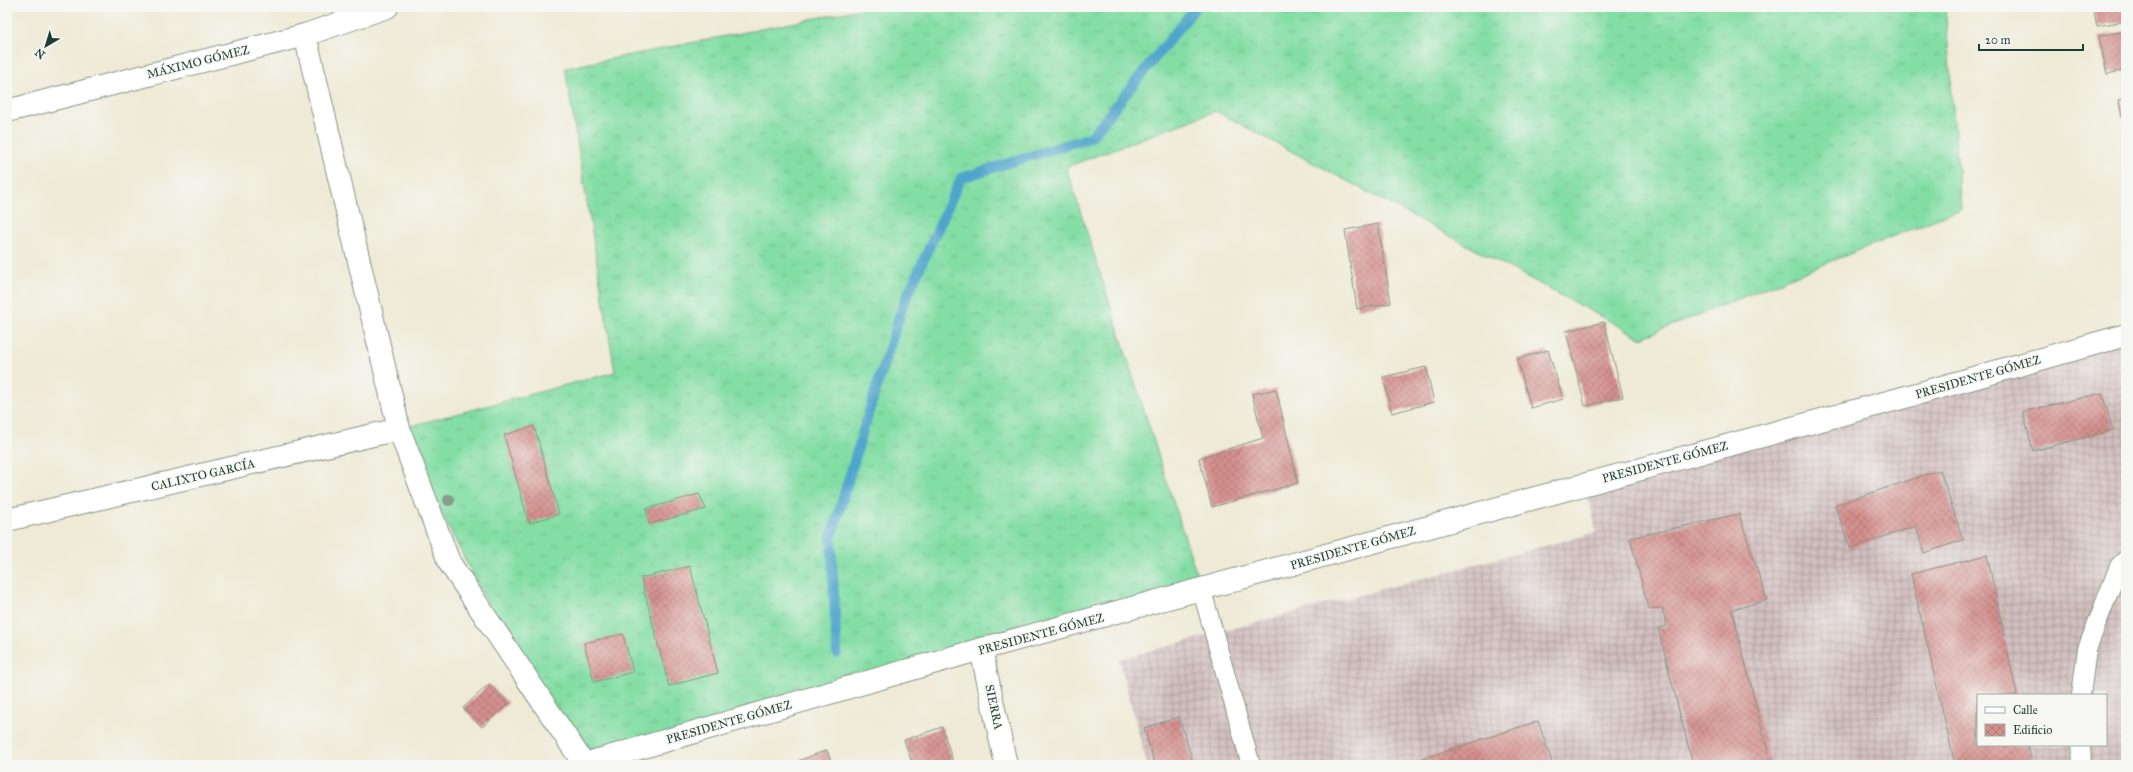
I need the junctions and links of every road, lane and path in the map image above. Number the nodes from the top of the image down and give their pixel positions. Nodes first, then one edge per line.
1 (386, 7) edge
2 (305, 35) junction
3 (7, 111) edge
4 (2126, 335) edge
5 (399, 429) junction
6 (7, 520) edge
7 (2126, 559) edge
8 (1202, 591) junction
9 (982, 649) junction
10 (2081, 694) edge
11 (2081, 746) edge
12 (583, 765) edge
13 (1006, 765) edge
14 (1251, 765) edge
15 (2082, 765) edge

1 - 2 street, MÁXIMO GÓMEZ
2 - 3 street, MÁXIMO GÓMEZ
2 - 5 street
4 - 8 street, PRESIDENTE GÓMEZ
5 - 6 street, CALIXTO GARCÍA
5 - 12 street
7 - 10 lane
8 - 9 street, PRESIDENTE GÓMEZ
8 - 14 lane
9 - 12 street, PRESIDENTE GÓMEZ
9 - 13 street, SIERRA
11 - 15 lane

